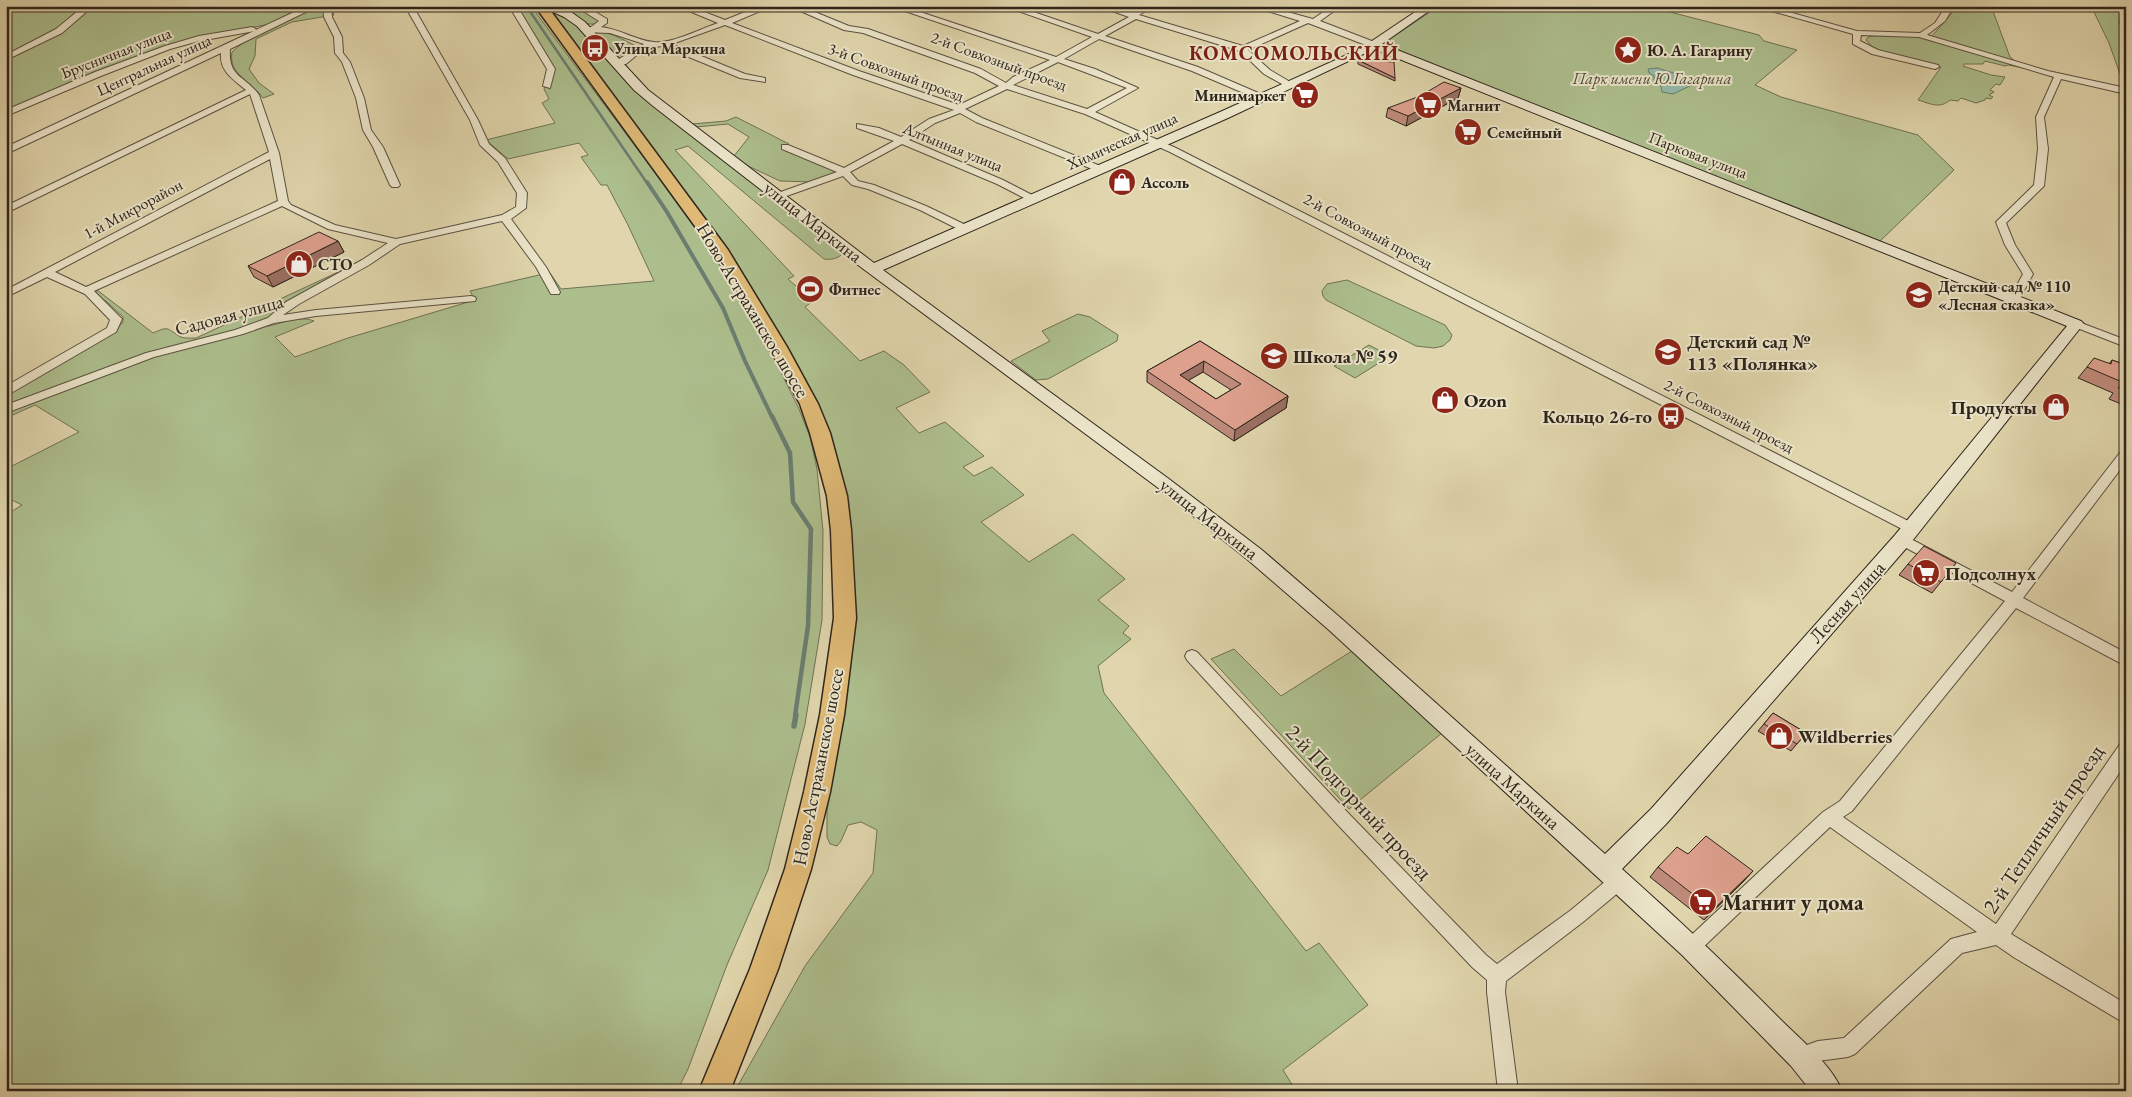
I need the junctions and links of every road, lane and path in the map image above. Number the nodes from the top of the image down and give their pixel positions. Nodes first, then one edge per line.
1 (89, 6) edge
2 (314, 6) edge
3 (327, 6) edge
4 (409, 6) edge
5 (513, 6) edge
6 (579, 6) edge
7 (681, 6) edge
8 (768, 6) edge
9 (793, 6) edge
10 (894, 6) edge
11 (1008, 6) edge
12 (1102, 6) edge
13 (1150, 6) edge
14 (1255, 6) edge
15 (1337, 6) edge
16 (1432, 6) edge
17 (1758, 6) edge
18 (1950, 6) edge
19 (542, 7) edge
20 (1134, 16) junction
21 (1305, 21) junction
22 (1314, 22) junction
23 (721, 23) junction
24 (270, 27) junction
25 (590, 29) junction
26 (1858, 33) junction
27 (1920, 35) junction
28 (1099, 36) junction
29 (651, 44) junction
30 (664, 44) junction
31 (1374, 45) junction
32 (226, 49) junction
33 (1243, 50) junction
34 (6, 58) edge
35 (1056, 60) junction
36 (617, 64) junction
37 (1935, 67) dead end
38 (2059, 75) junction
39 (762, 80) dead end
40 (1289, 84) junction
41 (547, 86) dead end
42 (1007, 86) junction
43 (252, 90) junction
44 (2126, 90) edge
45 (1260, 97) junction
46 (960, 110) junction
47 (1088, 112) junction
48 (6, 113) edge
49 (860, 126) dead end
50 (899, 142) junction
51 (1159, 144) junction
52 (785, 147) dead end
53 (6, 150) edge
54 (274, 153) junction
55 (1100, 169) junction
56 (843, 171) junction
57 (395, 185) dead end
58 (778, 196) junction
59 (1033, 200) junction
60 (283, 202) junction
61 (6, 210) edge
62 (505, 218) junction
63 (966, 229) junction
64 (396, 242) junction
65 (873, 269) junction
66 (46, 272) junction
67 (85, 291) junction
68 (555, 292) dead end
69 (6, 294) edge
70 (2015, 298) junction
71 (471, 299) dead end
72 (272, 320) junction
73 (2076, 324) junction
74 (2126, 344) edge
75 (6, 392) edge
76 (6, 409) edge
77 (2126, 453) edge
78 (1906, 534) junction
79 (2014, 600) junction
80 (1192, 656) dead end
81 (2126, 660) edge
82 (2126, 749) edge
83 (1829, 817) junction
84 (1612, 875) junction
85 (1999, 936) junction
86 (1691, 947) junction
87 (1496, 976) junction
88 (2126, 1015) edge
89 (1800, 1057) junction
90 (714, 1091) edge
91 (1508, 1091) edge
92 (1829, 1091) edge

1 - 34 street
2 - 24 street, Центральная улица
3 - 57 street
4 - 62 street
5 - 41 street
6 - 25 street
7 - 23 street, 3-й Совхозный проезд
8 - 23 street
9 - 42 street, 2-й Совхозный проезд
10 - 35 street
11 - 28 street
12 - 20 street
13 - 20 street
14 - 21 street, Парковая улица
15 - 22 street
16 - 31 street, Химическая улица
17 - 26 street
18 - 27 street
19 - 25 street, улица Маркина
19 - 90 main road, Ново-Астраханское шоссе
20 - 28 street
20 - 33 street
21 - 22 street, Парковая улица
21 - 33 street
22 - 31 street, Парковая улица
23 - 30 street
23 - 46 street, 3-й Совхозный проезд
24 - 32 street, Центральная улица
24 - 48 street, Брусничная улица
25 - 29 street
25 - 36 street, улица Маркина
26 - 27 street
26 - 37 street
27 - 38 street
28 - 35 street
28 - 45 street
29 - 30 street
29 - 36 street
30 - 39 street
31 - 40 street, Химическая улица
31 - 70 street, Парковая улица
32 - 43 street
32 - 53 street, Центральная улица
33 - 40 street
35 - 42 street
35 - 47 street
36 - 58 street, улица Маркина
38 - 44 street
38 - 70 street
40 - 45 street, Химическая улица
42 - 46 street
42 - 47 street, 2-й Совхозный проезд
43 - 54 street
43 - 61 street
45 - 51 street, Химическая улица
46 - 50 street
46 - 55 street, 3-й Совхозный проезд
47 - 51 street, 2-й Совхозный проезд
49 - 50 street, Алтынная улица
50 - 56 street
50 - 59 street, Алтынная улица
51 - 55 street, Химическая улица
51 - 78 street, 2-й Совхозный проезд
52 - 56 street
54 - 60 street
54 - 66 street, 1-й Микрорайон
55 - 59 street, Химическая улица
56 - 58 street
56 - 63 street
58 - 65 street, улица Маркина
59 - 63 street, Химическая улица
60 - 64 street
60 - 67 street
62 - 64 street
62 - 68 street
63 - 65 street, Химическая улица
64 - 72 street
65 - 84 street, улица Маркина
66 - 67 street
66 - 69 street, 1-й Микрорайон
67 - 75 street
70 - 73 street, Парковая улица
71 - 72 street, Садовая улица
72 - 76 street, Садовая улица
73 - 74 street, Парковая улица
73 - 78 street, Лесная улица
77 - 79 street
78 - 79 street, 2-й Совхозный проезд
78 - 84 street, Лесная улица
79 - 81 street, 2-й Совхозный проезд
79 - 83 street
80 - 87 street, 2-й Подгорный проезд
82 - 85 street, 2-й Тепличный проезд
83 - 85 street
83 - 86 street
84 - 86 street, улица Маркина
84 - 87 street
85 - 88 street
85 - 89 street, 2-й Тепличный проезд
86 - 89 street, улица Маркина
87 - 91 street
89 - 92 street, улица Маркина

